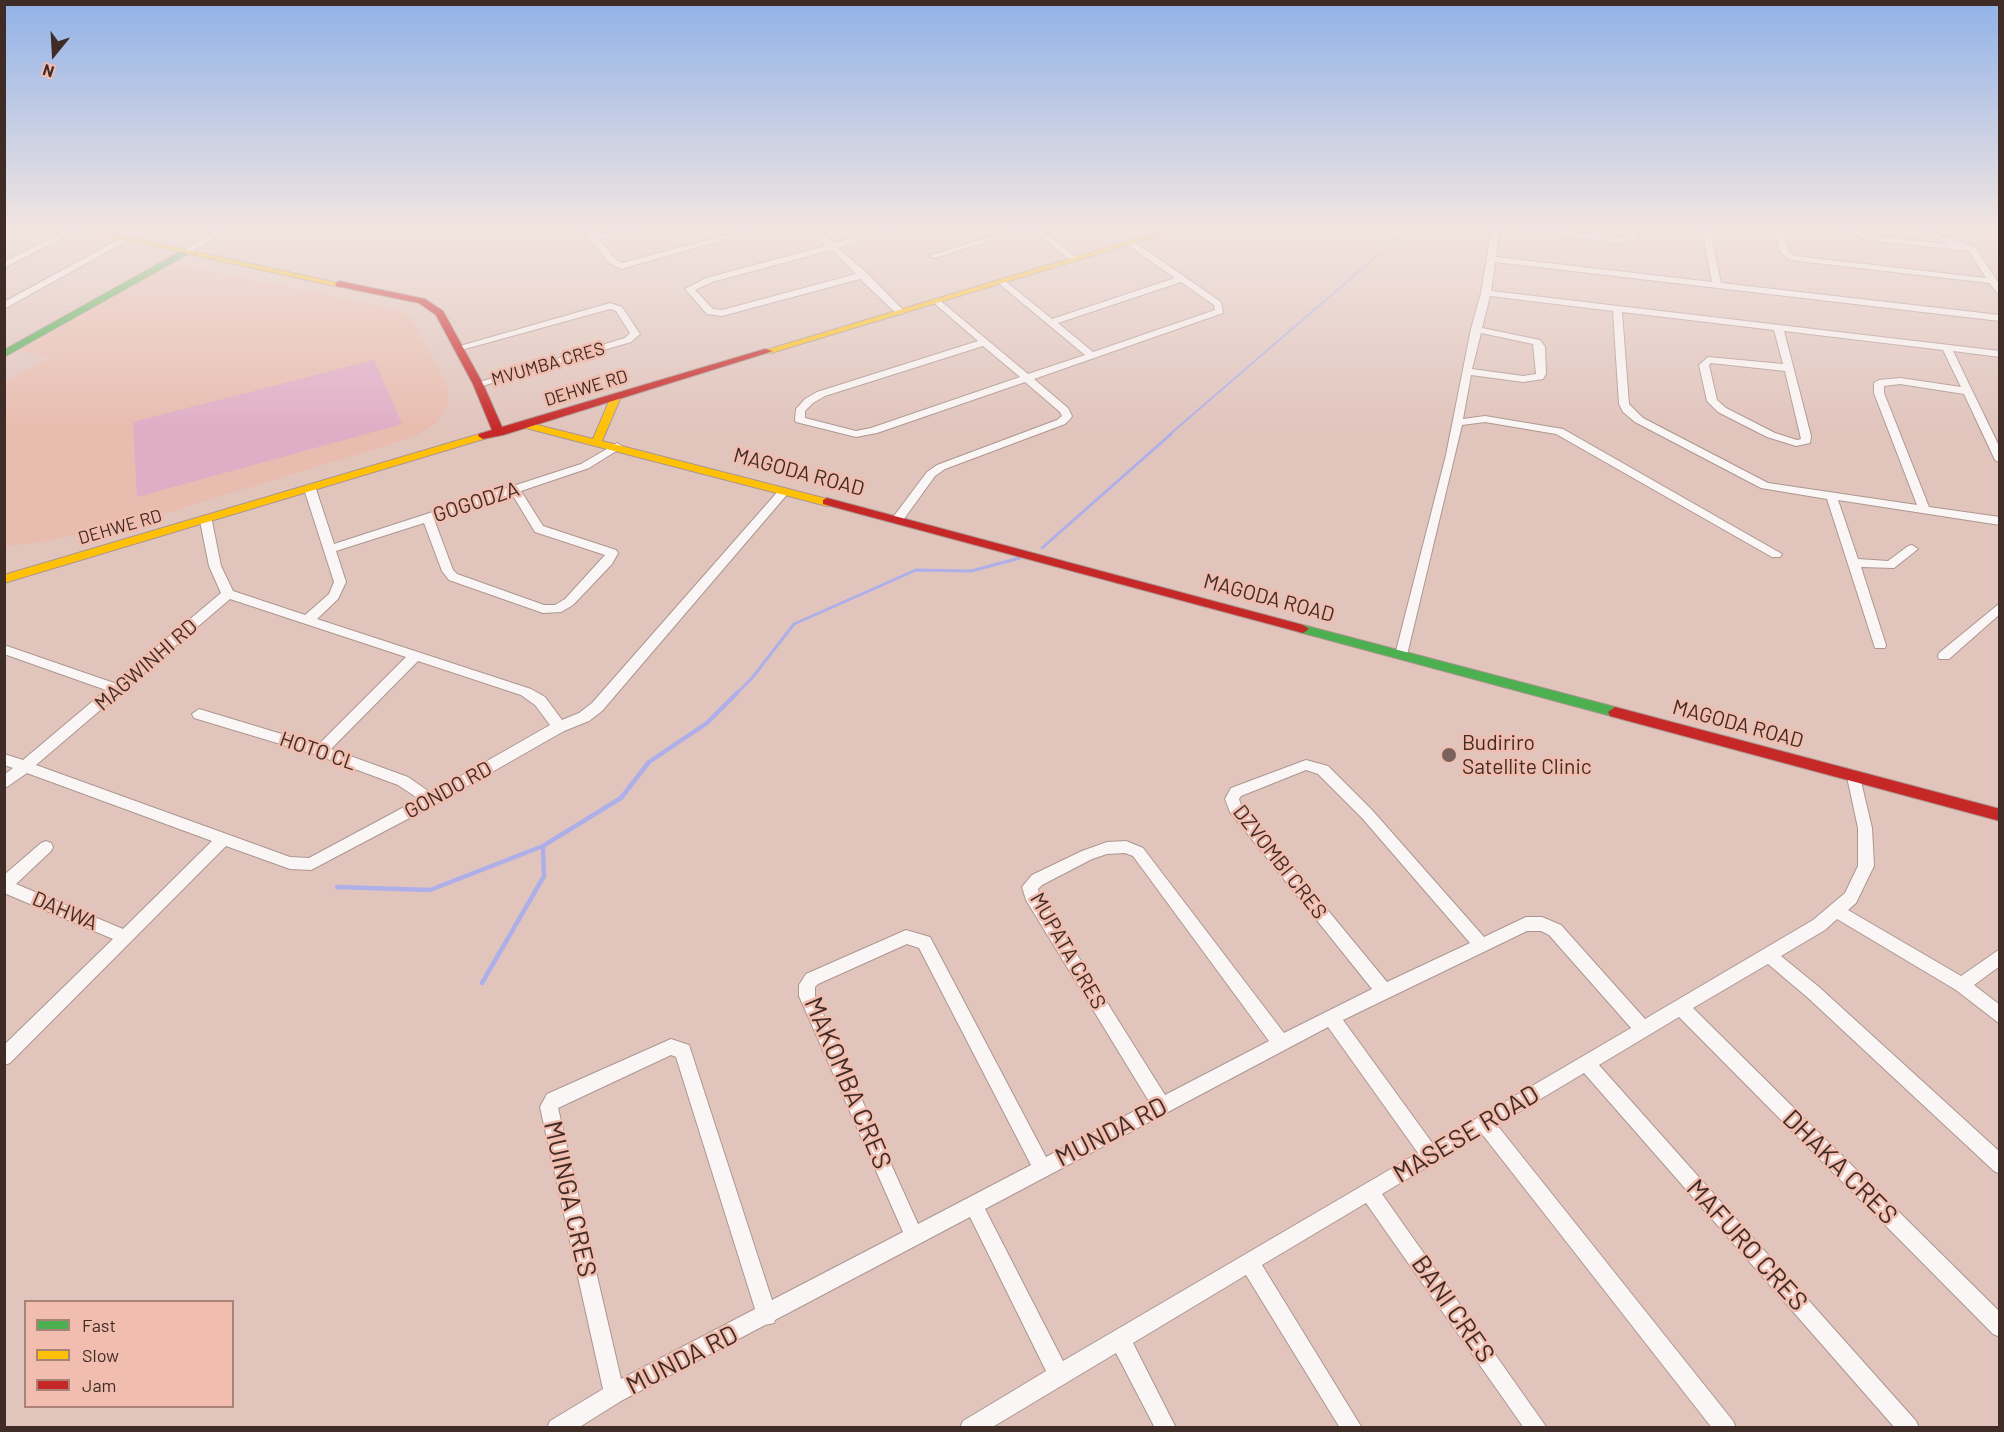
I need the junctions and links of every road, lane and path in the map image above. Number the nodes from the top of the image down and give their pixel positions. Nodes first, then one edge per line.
1 (23, 296) edge
2 (107, 296) edge
3 (397, 296) edge
4 (695, 296) edge
5 (786, 296) edge
6 (884, 296) edge
7 (954, 296) edge
8 (1019, 296) edge
9 (1131, 296) edge
10 (1207, 296) edge
11 (1485, 296) edge
12 (1511, 296) edge
13 (1815, 296) edge
14 (937, 301) junction
15 (4, 306) edge
16 (1617, 308) junction
17 (900, 312) junction
18 (2000, 318) edge
19 (1052, 322) junction
20 (1778, 327) junction
21 (1476, 329) junction
22 (986, 342) junction
23 (459, 348) junction
24 (1947, 348) junction
25 (4, 354) edge
26 (2000, 354) edge
27 (1091, 355) junction
28 (1789, 368) junction
29 (1467, 371) junction
30 (1025, 377) junction
31 (478, 384) junction
32 (1966, 391) junction
33 (615, 399) junction
34 (1457, 423) junction
35 (526, 425) junction
36 (499, 433) junction
37 (597, 441) junction
38 (617, 446) junction
39 (2000, 460) edge
40 (310, 489) junction
41 (515, 490) junction
42 (784, 491) junction
43 (1832, 498) junction
44 (1925, 510) junction
45 (428, 518) junction
46 (897, 519) junction
47 (206, 521) junction
48 (2000, 521) edge
49 (331, 549) junction
50 (1912, 549) dead end
51 (1776, 554) dead end
52 (1855, 563) junction
53 (4, 579) edge
54 (228, 594) junction
55 (2000, 607) edge
56 (306, 621) junction
57 (1880, 645) dead end
58 (4, 649) edge
59 (1401, 655) junction
60 (415, 656) junction
61 (1944, 656) dead end
62 (117, 689) junction
63 (200, 714) dead end
64 (559, 727) junction
65 (321, 751) junction
66 (4, 759) edge
67 (26, 767) junction
68 (1854, 777) junction
69 (4, 784) edge
70 (431, 800) junction
71 (2000, 815) edge
72 (224, 839) junction
73 (46, 847) dead end
74 (4, 886) edge
75 (1837, 911) junction
76 (126, 937) junction
77 (1481, 945) junction
78 (1770, 956) junction
79 (2000, 956) edge
80 (1962, 985) junction
81 (1383, 990) junction
82 (1680, 1007) junction
83 (2000, 1016) edge
84 (1331, 1017) junction
85 (1643, 1029) junction
86 (1281, 1043) junction
87 (7, 1050) edge
88 (1586, 1063) junction
89 (1161, 1105) junction
90 (1484, 1123) junction
91 (1430, 1155) junction
92 (2000, 1165) edge
93 (1042, 1168) junction
94 (1369, 1191) junction
95 (973, 1204) junction
96 (914, 1236) junction
97 (1249, 1262) junction
98 (767, 1316) junction
99 (2000, 1327) edge
100 (1120, 1339) junction
101 (1059, 1374) junction
102 (614, 1394) junction
103 (977, 1426) edge
104 (557, 1428) edge
105 (1166, 1428) edge
106 (1352, 1428) edge
107 (1537, 1428) edge
108 (1726, 1428) edge
109 (1909, 1428) edge

1 - 15 street
2 - 25 street
3 - 23 street
4 - 5 street
6 - 17 street
7 - 14 street, DEHWE RD
8 - 19 street
9 - 19 street
10 - 27 street
11 - 21 street
12 - 16 street
13 - 18 street
14 - 17 street, DEHWE RD
14 - 22 street
16 - 20 street
16 - 43 street
17 - 33 street, DEHWE RD
19 - 27 street
20 - 24 street
20 - 28 street
21 - 29 street
21 - 29 street
22 - 30 street
22 - 30 street
23 - 31 street
23 - 31 street, MVUMBA CRES
24 - 26 street
24 - 32 street
27 - 30 street
28 - 28 street
29 - 34 street
30 - 46 street
31 - 36 street
32 - 39 street
32 - 44 street
33 - 35 street, DEHWE RD
33 - 37 street
34 - 51 street
34 - 59 street
35 - 36 street, DEHWE RD
35 - 37 street, MAGODA ROAD
36 - 40 street, DEHWE RD
37 - 38 street, MAGODA ROAD
38 - 41 street, GOGODZA
38 - 42 street, MAGODA ROAD
40 - 47 street, DEHWE RD
40 - 49 street
41 - 45 street, GOGODZA
41 - 45 street
42 - 46 street, MAGODA ROAD
42 - 64 street, GONDO RD
43 - 44 street
43 - 52 street
44 - 48 street
45 - 49 street, GOGODZA
46 - 59 street, MAGODA ROAD
47 - 53 street, DEHWE RD
47 - 54 street
49 - 56 street
50 - 52 street
52 - 57 street
54 - 56 street
54 - 62 street, MAGWINHI RD
55 - 61 street
56 - 60 street
58 - 62 street
59 - 68 street, MAGODA ROAD
60 - 64 street
60 - 65 street
62 - 67 street, MAGWINHI RD
63 - 65 street, HOTO CL
64 - 70 street, GONDO RD
65 - 70 street, HOTO CL
66 - 67 street, GONDO RD
67 - 69 street, MAGWINHI RD
67 - 72 street, GONDO RD
68 - 71 street, MAGODA ROAD
68 - 75 street, MASESE ROAD
70 - 72 street, GONDO RD
72 - 76 street
73 - 74 street, DAHWA
74 - 76 street, DAHWA
75 - 78 street, MASESE ROAD
75 - 80 street
76 - 87 street
77 - 81 street, MUNDA RD
77 - 81 street, DZVOMBI CRES
77 - 85 street, MUNDA RD
78 - 82 street, MASESE ROAD
78 - 92 street
79 - 80 street
80 - 83 street
81 - 84 street, MUNDA RD
82 - 85 street, MASESE ROAD
82 - 99 street, DHAKA CRES
84 - 86 street, MUNDA RD
84 - 91 street
85 - 88 street, MASESE ROAD
86 - 89 street, MUNDA RD
86 - 89 street, MUPATA CRES
88 - 90 street, MASESE ROAD
88 - 109 street, MAFURO CRES
89 - 93 street, MUNDA RD
90 - 91 street, MASESE ROAD
90 - 108 street
91 - 94 street, MASESE ROAD
93 - 95 street, MUNDA RD
93 - 96 street, MAKOMBA CRES
94 - 97 street, MASESE ROAD
94 - 107 street, BANI CRES
95 - 96 street, MUNDA RD
95 - 101 street
96 - 98 street, MUNDA RD
97 - 100 street, MASESE ROAD
97 - 106 street
98 - 102 street, MUNDA RD
98 - 102 street, MUINGA CRES
100 - 101 street, MASESE ROAD
100 - 105 street
101 - 103 street, MASESE ROAD
102 - 104 street, MUNDA RD

